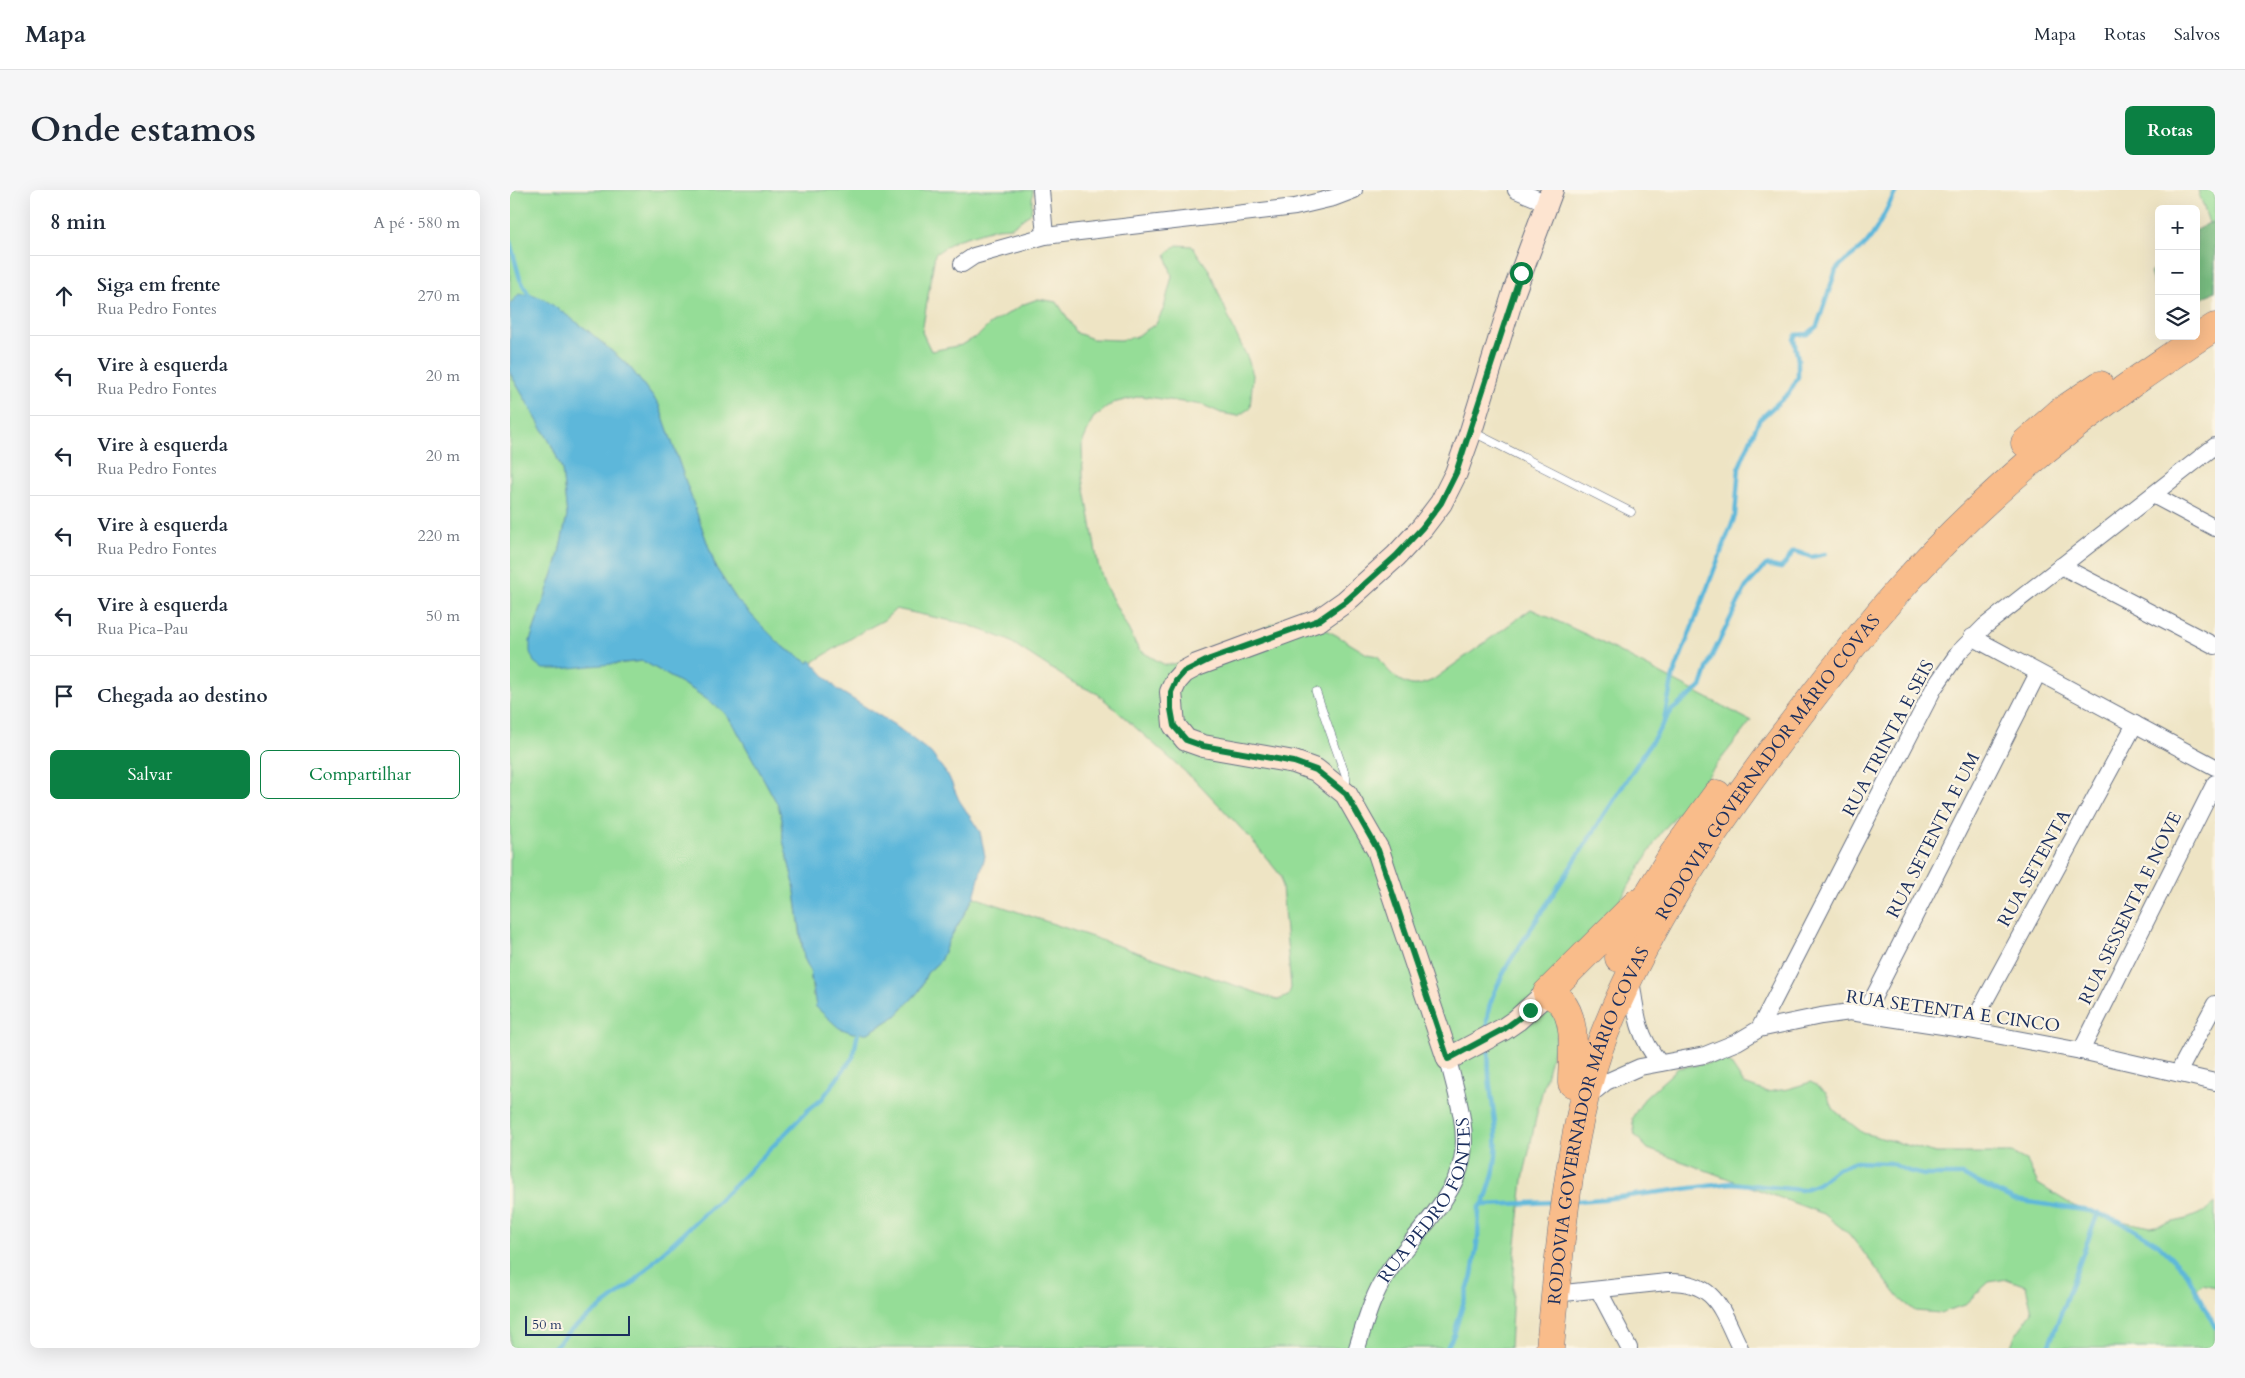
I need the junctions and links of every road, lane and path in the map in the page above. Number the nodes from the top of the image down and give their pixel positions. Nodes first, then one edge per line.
1 (1041, 190) edge
2 (1354, 190) edge
3 (1516, 190) edge
4 (1549, 197) edge
5 (1045, 236) junction
6 (962, 264) dead end
7 (2215, 307) edge
8 (2200, 316) edge
9 (2215, 327) edge
10 (2165, 340) edge
11 (1471, 431) junction
12 (2215, 446) edge
13 (2153, 495) junction
14 (1631, 512) dead end
15 (2215, 528) edge
16 (2061, 566) junction
17 (1972, 637) junction
18 (2215, 646) edge
19 (2038, 673) junction
20 (1316, 692) dead end
21 (2135, 724) junction
22 (2215, 768) edge
23 (2215, 783) edge
24 (1346, 794) junction
25 (1650, 890) junction
26 (1630, 976) junction
27 (1547, 993) junction
28 (2215, 1004) edge
29 (1865, 1014) junction
30 (1759, 1029) junction
31 (1969, 1030) junction
32 (2081, 1051) junction
33 (1448, 1059) junction
34 (1660, 1062) junction
35 (2178, 1073) junction
36 (2215, 1082) edge
37 (1578, 1092) junction
38 (1599, 1291) junction
39 (1555, 1294) junction
40 (1357, 1348) edge
41 (1532, 1348) edge
42 (1550, 1348) edge
43 (1629, 1348) edge
44 (1740, 1348) edge

1 - 5 street
2 - 5 street
3 - 4 street
4 - 11 street, RUA PEDRO FONTES
5 - 6 street
7 - 8 highway
9 - 26 highway, RODOVIA GOVERNADOR MÁRIO COVAS
10 - 25 highway, RODOVIA GOVERNADOR MÁRIO COVAS
11 - 14 lane
11 - 24 street, RUA PEDRO FONTES
12 - 13 street, RUA TRINTA E SEIS
13 - 15 street
13 - 16 street, RUA TRINTA E SEIS
16 - 17 street, RUA TRINTA E SEIS
16 - 18 street
17 - 19 street
17 - 30 street, RUA TRINTA E SEIS
19 - 21 street
19 - 29 street, RUA SETENTA E UM
20 - 24 lane
21 - 22 street
21 - 31 street, RUA SETENTA
23 - 32 street, RUA SESSENTA E NOVE
24 - 33 street, RUA PEDRO FONTES
25 - 27 highway
25 - 37 highway, RODOVIA GOVERNADOR MÁRIO COVAS
26 - 34 street
26 - 37 highway, RODOVIA GOVERNADOR MÁRIO COVAS
27 - 33 street
27 - 37 highway
28 - 35 street
29 - 30 street, RUA SETENTA E CINCO
29 - 31 street, RUA SETENTA E CINCO
30 - 34 street, RUA SETENTA E CINCO
31 - 32 street, RUA SETENTA E CINCO
32 - 35 street, RUA SETENTA E CINCO
33 - 40 street, RUA PEDRO FONTES
34 - 37 street, RUA SETENTA E CINCO
35 - 36 street, RUA SETENTA E CINCO
37 - 39 highway, RODOVIA GOVERNADOR MÁRIO COVAS
37 - 41 highway, RODOVIA GOVERNADOR MÁRIO COVAS
38 - 39 street
38 - 43 street
38 - 44 street
39 - 42 highway, RODOVIA GOVERNADOR MÁRIO COVAS

